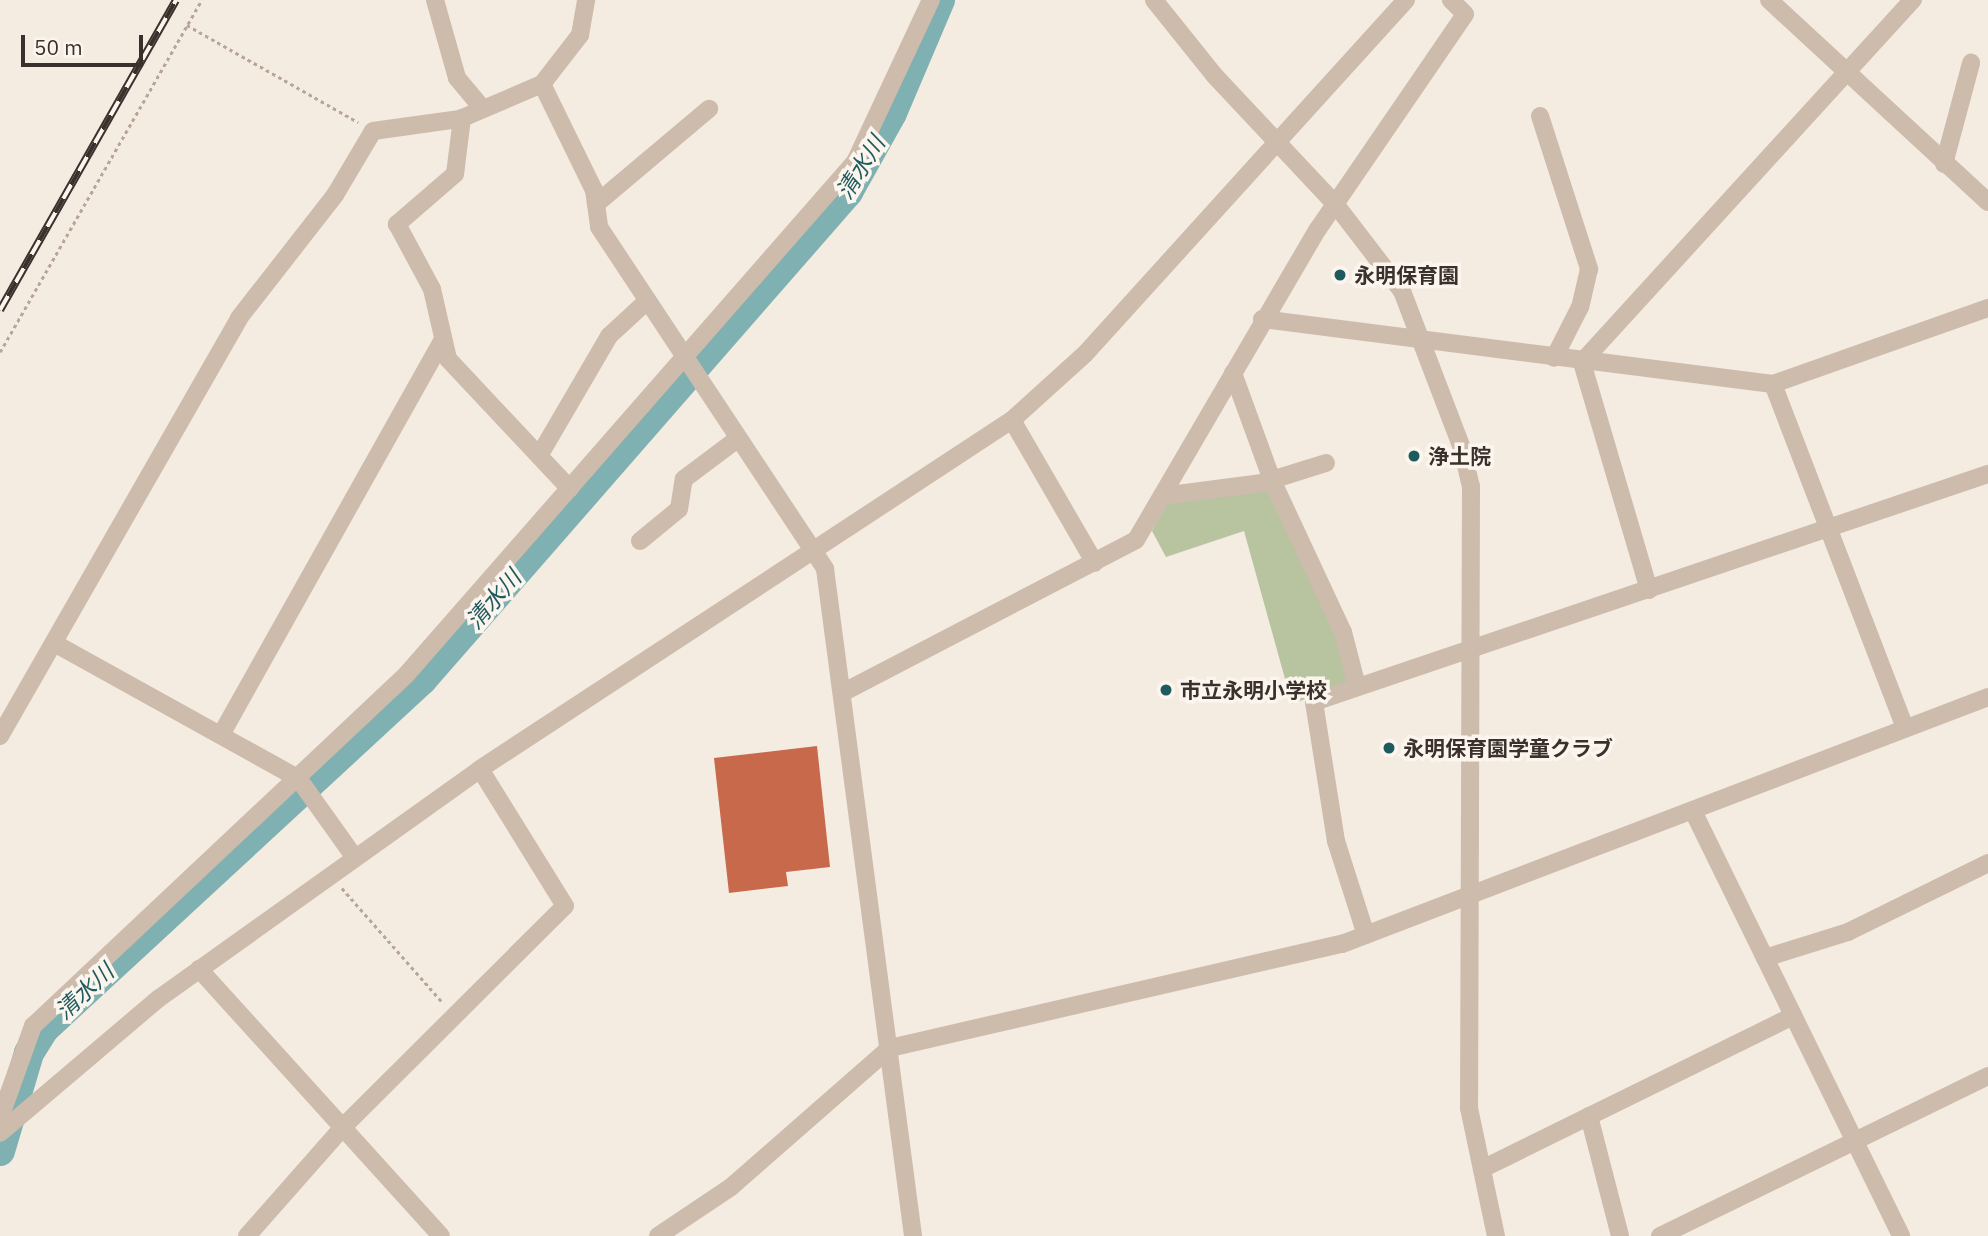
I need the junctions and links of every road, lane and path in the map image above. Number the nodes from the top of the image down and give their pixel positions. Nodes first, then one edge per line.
1 (202, 0) edge
2 (435, 0) edge
3 (586, 0) edge
4 (931, 0) edge
5 (1154, 0) edge
6 (1406, 0) edge
7 (1451, 0) edge
8 (1769, 0) edge
9 (1913, 0) edge
10 (187, 25) junction
11 (1971, 63) dead end
12 (1847, 71) junction
13 (542, 84) junction
14 (482, 107) junction
15 (709, 108) dead end
16 (1540, 116) dead end
17 (462, 118) junction
18 (373, 131) junction
19 (1277, 143) junction
20 (1944, 164) junction
21 (1988, 202) edge
22 (596, 204) junction
23 (1336, 205) junction
24 (646, 302) junction
25 (1988, 308) edge
26 (1262, 319) junction
27 (443, 339) junction
28 (1420, 341) junction
29 (0, 352) edge
30 (1554, 358) junction
31 (683, 360) junction
32 (1582, 362) junction
33 (1233, 373) junction
34 (1773, 384) junction
35 (1012, 420) junction
36 (736, 440) junction
37 (539, 456) junction
38 (1326, 463) dead end
39 (1988, 474) edge
40 (1272, 480) junction
41 (570, 489) junction
42 (1162, 496) junction
43 (1829, 528) junction
44 (640, 541) dead end
45 (817, 549) junction
46 (1095, 563) junction
47 (1649, 590) junction
48 (54, 643) junction
49 (1470, 647) junction
50 (1357, 686) junction
51 (842, 693) junction
52 (1988, 697) edge
53 (1905, 728) junction
54 (222, 733) junction
55 (0, 736) edge
56 (480, 769) junction
57 (298, 778) junction
58 (1693, 811) junction
59 (355, 858) junction
60 (1988, 863) edge
61 (331, 875) junction
62 (1468, 898) junction
63 (1366, 935) junction
64 (1765, 958) junction
65 (199, 969) junction
66 (455, 1016) junction
67 (1793, 1016) junction
68 (890, 1048) junction
69 (1988, 1076) edge
70 (1589, 1116) junction
71 (0, 1118) edge
72 (343, 1127) junction
73 (0, 1133) edge
74 (1854, 1140) junction
75 (1482, 1169) junction
76 (660, 1235) edge
77 (247, 1236) edge
78 (441, 1236) edge
79 (913, 1236) edge
80 (1496, 1236) edge
81 (1619, 1236) edge
82 (1660, 1236) edge
83 (1901, 1236) edge

1 - 10 path
2 - 14 street
3 - 13 street
4 - 31 street
5 - 19 street
6 - 19 street
7 - 23 street
8 - 12 street
9 - 12 street
10 - 18 path
10 - 29 path
11 - 20 street
12 - 20 street
12 - 32 street
13 - 14 street
13 - 22 street
14 - 17 street
15 - 22 street
16 - 30 street
17 - 18 street
17 - 27 street
18 - 48 street
19 - 23 street
19 - 35 street
20 - 21 street
22 - 24 street
23 - 26 street
23 - 28 street
24 - 31 street
24 - 37 street
25 - 34 street
26 - 28 street
26 - 33 street
27 - 37 street
27 - 54 street
28 - 30 street
28 - 49 street
30 - 32 street
31 - 36 street
31 - 41 street
32 - 34 street
32 - 47 street
33 - 40 street
33 - 42 street
34 - 43 street
35 - 45 street
35 - 46 street
36 - 44 street
36 - 45 street
37 - 41 street
38 - 40 street
39 - 43 street
40 - 42 street
40 - 50 street
41 - 57 street
42 - 46 street
43 - 47 street
43 - 53 street
45 - 51 street
45 - 56 street
46 - 51 street
47 - 49 street
48 - 54 street
48 - 55 street
49 - 50 street
49 - 62 street
50 - 63 street
51 - 68 street
52 - 53 street
53 - 58 street
54 - 57 street
56 - 59 street
56 - 66 street
57 - 59 street
57 - 71 street
58 - 62 street
58 - 64 street
59 - 61 street
60 - 64 street
61 - 65 street
61 - 66 path
62 - 63 street
62 - 75 street
63 - 68 street
64 - 67 street
65 - 72 street
65 - 73 street
66 - 72 street
67 - 70 street
67 - 74 street
68 - 76 street
68 - 79 street
69 - 74 street
70 - 75 street
70 - 81 street
72 - 77 street
72 - 78 street
74 - 82 street
74 - 83 street
75 - 80 street

